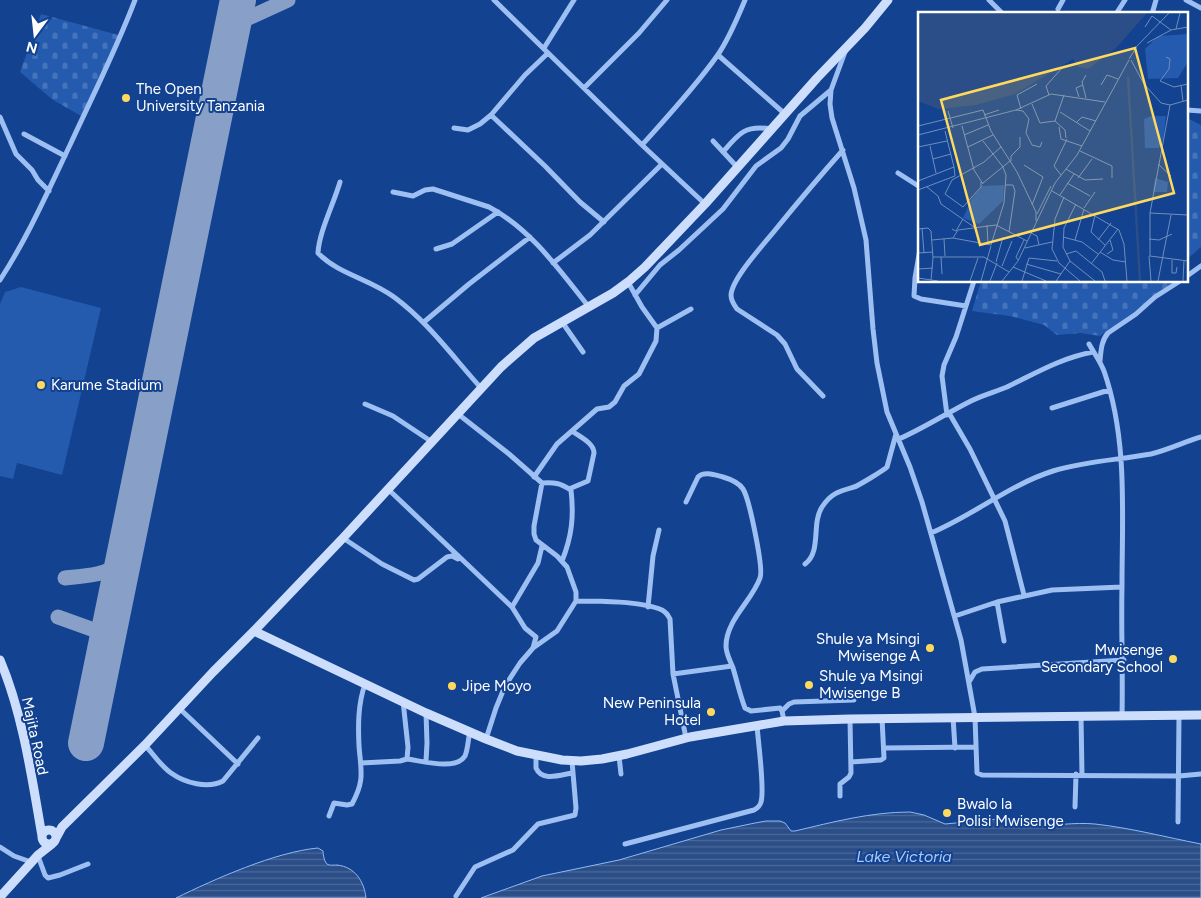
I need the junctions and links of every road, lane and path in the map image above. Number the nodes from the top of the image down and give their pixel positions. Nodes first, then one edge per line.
1 (135, 0) edge
2 (494, 0) edge
3 (574, 0) edge
4 (667, 0) edge
5 (745, 0) edge
6 (888, 0) edge
7 (989, 0) edge
8 (1063, 0) edge
9 (1125, 0) edge
10 (1186, 0) edge
11 (1201, 8) edge
12 (1058, 9) dead end
13 (1001, 12) edge
14 (1117, 12) edge
15 (846, 49) junction
16 (546, 50) junction
17 (718, 55) junction
18 (584, 88) junction
19 (831, 90) junction
20 (1188, 110) edge
21 (1201, 111) edge
22 (785, 114) junction
23 (491, 115) junction
24 (0, 117) edge
25 (454, 128) dead end
26 (772, 129) junction
27 (24, 134) dead end
28 (713, 140) dead end
29 (642, 145) junction
30 (843, 150) junction
31 (723, 152) junction
32 (65, 156) junction
33 (662, 164) junction
34 (738, 168) junction
35 (898, 173) dead end
36 (340, 182) dead end
37 (918, 186) edge
38 (49, 192) junction
39 (393, 192) dead end
40 (705, 204) junction
41 (498, 212) junction
42 (604, 222) junction
43 (530, 237) junction
44 (436, 249) dead end
45 (918, 259) edge
46 (553, 263) junction
47 (1201, 266) edge
48 (1188, 275) edge
49 (0, 280) edge
50 (628, 282) junction
51 (974, 282) edge
52 (1178, 282) edge
53 (635, 295) junction
54 (966, 306) junction
55 (589, 307) junction
56 (692, 308) dead end
57 (424, 322) junction
58 (562, 322) junction
59 (657, 328) junction
60 (1089, 344) dead end
61 (582, 352) dead end
62 (1093, 352) junction
63 (1100, 361) junction
64 (481, 388) junction
65 (1109, 390) junction
66 (823, 396) dead end
67 (365, 404) dead end
68 (1052, 408) dead end
69 (458, 414) junction
70 (948, 414) junction
71 (572, 431) junction
72 (896, 433) junction
73 (1201, 437) edge
74 (899, 439) junction
75 (432, 442) junction
76 (1120, 458) junction
77 (534, 477) junction
78 (542, 483) junction
79 (389, 490) junction
80 (569, 490) junction
81 (995, 498) junction
82 (686, 502) dead end
83 (659, 530) dead end
84 (931, 532) junction
85 (343, 538) junction
86 (542, 546) junction
87 (463, 561) junction
88 (562, 561) junction
89 (805, 564) dead end
90 (1122, 587) junction
91 (1024, 596) junction
92 (576, 601) junction
93 (997, 602) junction
94 (512, 607) junction
95 (648, 607) junction
96 (955, 616) junction
97 (254, 631) junction
98 (1004, 641) dead end
99 (533, 648) junction
100 (0, 660) edge
101 (1124, 660) junction
102 (732, 666) junction
103 (673, 674) junction
104 (969, 682) junction
105 (366, 684) junction
106 (854, 700) dead end
107 (403, 701) junction
108 (179, 707) junction
109 (782, 711) junction
110 (426, 712) junction
111 (1179, 715) junction
112 (1201, 715) edge
113 (1081, 716) junction
114 (1122, 716) junction
115 (953, 717) junction
116 (975, 717) junction
117 (882, 718) junction
118 (850, 719) junction
119 (784, 721) junction
120 (757, 725) junction
121 (470, 731) junction
122 (258, 738) dead end
123 (486, 738) junction
124 (686, 738) junction
125 (145, 745) junction
126 (975, 747) junction
127 (884, 748) junction
128 (955, 748) junction
129 (536, 756) junction
130 (619, 756) junction
131 (407, 759) junction
132 (426, 761) junction
133 (572, 761) junction
134 (851, 762) junction
135 (361, 763) junction
136 (238, 764) junction
137 (572, 773) junction
138 (621, 774) dead end
139 (1079, 774) junction
140 (1201, 774) edge
141 (1179, 776) junction
142 (840, 796) dead end
143 (1075, 807) dead end
144 (329, 816) dead end
145 (1178, 822) dead end
146 (49, 836) junction
147 (624, 844) dead end
148 (0, 847) edge
149 (38, 855) junction
150 (32, 862) junction
151 (88, 864) dead end
152 (456, 896) dead end
153 (0, 897) edge

1 - 32 street
2 - 16 street
3 - 16 street
4 - 18 street
5 - 17 street
6 - 15 main road
7 - 13 street
8 - 12 street
9 - 14 street
10 - 11 street
15 - 19 street
15 - 22 main road
16 - 18 street
16 - 23 street
17 - 22 street
17 - 29 street
18 - 29 street
19 - 30 street
19 - 53 street
20 - 21 street
22 - 26 main road
23 - 25 street
23 - 42 street
24 - 38 street
26 - 31 street
26 - 34 main road
27 - 32 street
28 - 31 street
29 - 33 street
30 - 66 street
30 - 72 street
31 - 34 street
32 - 38 street
33 - 40 street
33 - 42 street
34 - 40 main road
35 - 37 street
36 - 57 street
38 - 49 street
39 - 41 street
40 - 50 main road
41 - 43 street
41 - 44 street
42 - 46 street
43 - 46 street
43 - 57 street
45 - 54 street
46 - 55 street
47 - 48 street
50 - 53 street
50 - 55 main road
51 - 54 street
52 - 63 street
53 - 59 street
54 - 70 street
55 - 58 main road
56 - 59 street
57 - 64 street
58 - 61 street
58 - 64 main road
59 - 71 street
60 - 62 street
62 - 63 street
62 - 70 street
63 - 65 street
64 - 69 main road
65 - 68 street
65 - 76 street
67 - 75 street
69 - 75 main road
69 - 77 street
70 - 74 street
70 - 81 street
71 - 77 street
71 - 80 street
72 - 74 street
72 - 89 street
73 - 76 street
74 - 84 street
75 - 79 main road
76 - 81 street
76 - 90 street
77 - 78 street
78 - 80 street
78 - 86 street
79 - 85 main road
79 - 87 street
80 - 88 street
81 - 84 street
81 - 91 street
82 - 102 street
83 - 95 street
84 - 96 street
85 - 87 street
85 - 97 main road
86 - 88 street
86 - 94 street
87 - 94 street
88 - 92 street
90 - 91 street
90 - 101 street
91 - 93 street
92 - 95 street
92 - 99 street
93 - 96 street
93 - 98 street
94 - 99 street
95 - 103 street
96 - 104 street
97 - 105 main road
97 - 108 main road
99 - 123 street
100 - 146 main road, Majita Road
101 - 104 street
101 - 114 street
102 - 103 street
102 - 109 street
103 - 124 street
104 - 116 street
105 - 107 main road
105 - 135 street
106 - 109 street
107 - 110 main road
107 - 131 street
108 - 125 main road
108 - 136 street
109 - 119 street
110 - 121 main road
110 - 132 street
111 - 112 main road
111 - 114 main road
111 - 141 street
113 - 114 main road
113 - 116 main road
113 - 139 street
115 - 116 main road
115 - 117 main road
115 - 128 street
116 - 126 street
117 - 118 main road
117 - 127 street
118 - 119 main road
118 - 134 street
119 - 120 main road
120 - 124 main road
120 - 147 street
121 - 123 main road
121 - 132 street
122 - 136 street
123 - 129 main road
124 - 130 main road
125 - 136 street
125 - 146 main road
126 - 128 street
126 - 139 street
127 - 128 street
127 - 134 street
129 - 133 main road
129 - 137 street
130 - 133 main road
130 - 138 street
131 - 132 street
131 - 135 street
133 - 137 street
134 - 142 street
135 - 144 street
137 - 152 street
139 - 141 street
139 - 143 street
140 - 141 street
141 - 145 street
146 - 149 main road
148 - 150 street
149 - 150 main road
149 - 151 street
150 - 153 main road

